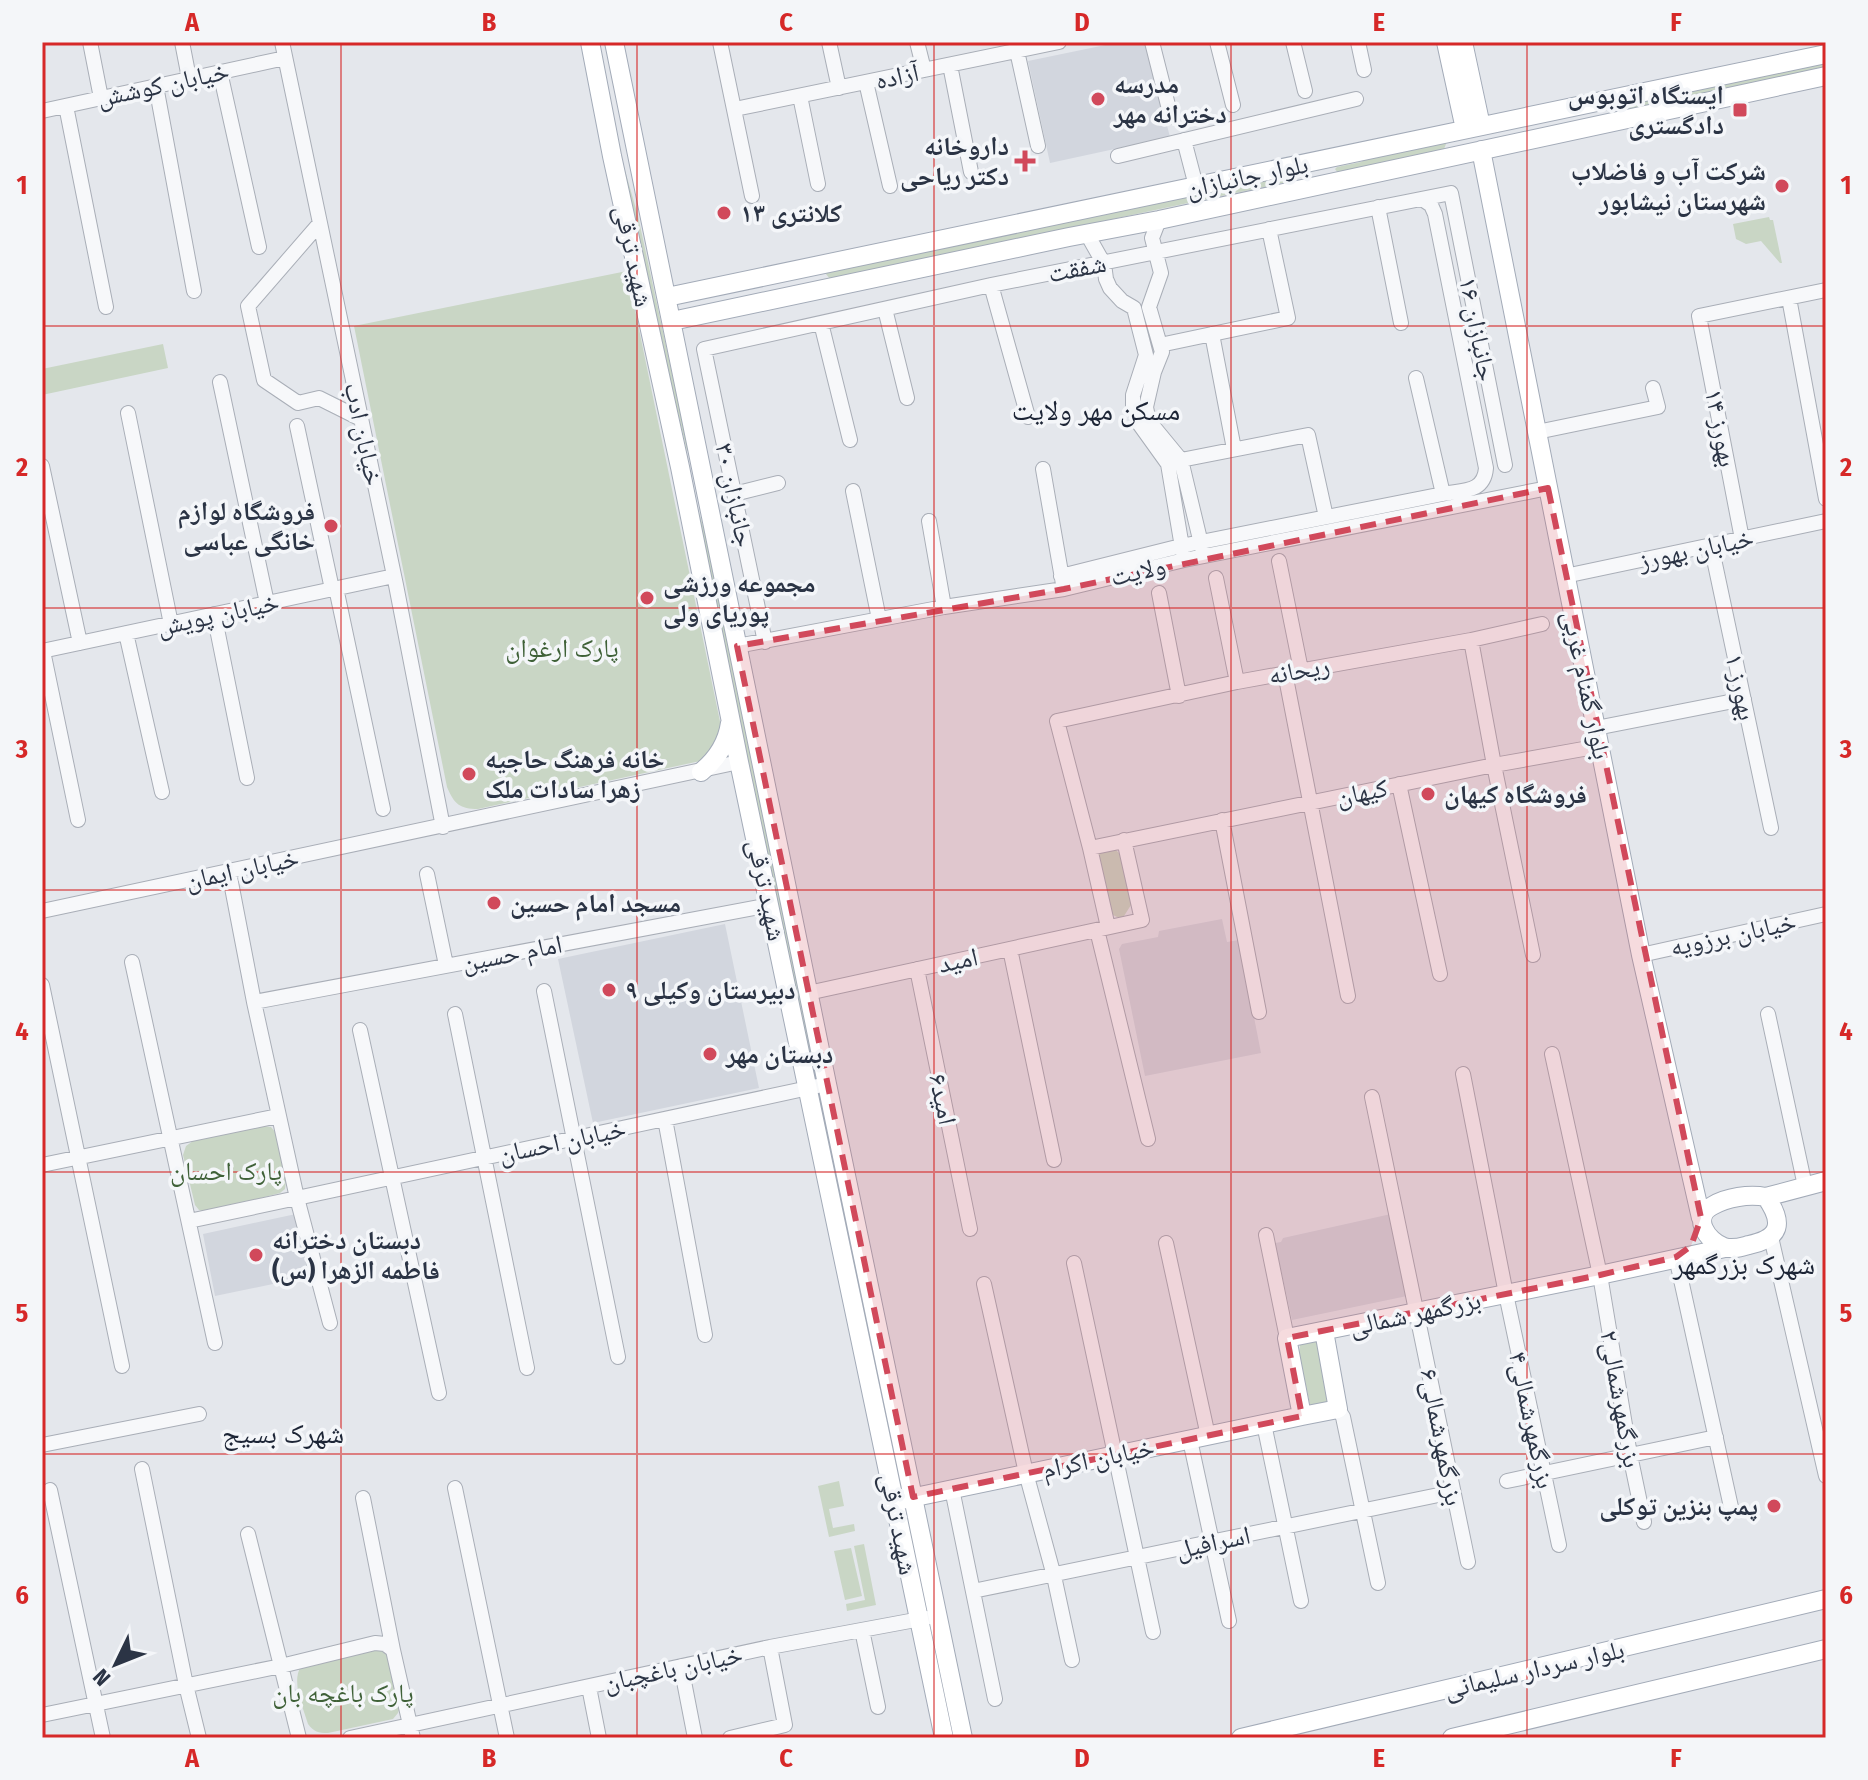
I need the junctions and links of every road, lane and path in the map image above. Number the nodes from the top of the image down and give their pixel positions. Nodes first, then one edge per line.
1 (90, 42) edge
2 (182, 42) edge
3 (282, 42) edge
4 (590, 42) edge
5 (614, 42) edge
6 (720, 42) edge
7 (829, 42) edge
8 (917, 42) edge
9 (1057, 42) edge
10 (1152, 42) edge
11 (1217, 42) edge
12 (1293, 42) edge
13 (1358, 42) edge
14 (1446, 42) edge
15 (1463, 42) edge
16 (988, 49) edge
17 (1017, 51) junction
18 (1826, 54) edge
19 (285, 58) junction
20 (950, 65) junction
21 (924, 70) junction
22 (1364, 70) dead end
23 (220, 72) junction
24 (1826, 76) edge
25 (189, 78) junction
26 (866, 82) junction
27 (156, 86) junction
28 (839, 88) junction
29 (1305, 91) dead end
30 (800, 96) junction
31 (101, 98) junction
32 (1614, 98) junction
33 (1356, 99) dead end
34 (1233, 105) dead end
35 (66, 106) junction
36 (735, 109) junction
37 (42, 111) edge
38 (1171, 117) dead end
39 (1471, 118) junction
40 (1619, 120) junction
41 (1184, 140) junction
42 (1038, 146) dead end
43 (637, 150) junction
44 (1481, 150) junction
45 (612, 156) junction
46 (1118, 156) dead end
47 (1324, 159) junction
48 (971, 172) dead end
49 (1329, 183) junction
50 (818, 184) dead end
51 (890, 186) dead end
52 (1196, 186) junction
53 (1451, 193) joint
54 (752, 196) dead end
55 (1422, 199) junction
56 (1378, 207) junction
57 (1159, 220) junction
58 (320, 223) junction
59 (1269, 229) junction
60 (1087, 234) junction
61 (259, 247) dead end
62 (1156, 252) junction
63 (1104, 264) junction
64 (814, 267) junction
65 (991, 285) junction
66 (818, 290) junction
67 (1826, 290) edge
68 (194, 291) dead end
69 (667, 297) junction
70 (1789, 298) junction
71 (106, 307) dead end
72 (885, 309) junction
73 (672, 321) junction
74 (821, 323) junction
75 (1401, 323) dead end
76 (1212, 334) junction
77 (1160, 345) junction
78 (704, 349) joint
79 (1416, 378) dead end
80 (220, 382) dead end
81 (1653, 388) dead end
82 (907, 398) dead end
83 (128, 413) dead end
84 (1028, 417) dead end
85 (361, 419) junction
86 (297, 426) dead end
87 (1537, 432) junction
88 (850, 440) dead end
89 (1234, 449) junction
90 (700, 462) junction
91 (1174, 462) junction
92 (1505, 465) dead end
93 (42, 466) edge
94 (680, 467) junction
95 (1043, 469) dead end
96 (778, 483) dead end
97 (1548, 488) junction
98 (853, 491) dead end
99 (734, 494) junction
100 (1443, 494) junction
101 (1826, 499) edge
102 (1326, 517) junction
103 (929, 521) dead end
104 (1826, 521) edge
105 (1742, 539) junction
106 (1711, 545) junction
107 (1202, 549) junction
108 (1182, 553) junction
109 (1279, 561) dead end
110 (394, 576) junction
111 (1565, 576) junction
112 (1216, 578) dead end
113 (1063, 582) junction
114 (334, 589) junction
115 (1159, 593) dead end
116 (267, 603) junction
117 (944, 607) junction
118 (214, 614) junction
119 (879, 619) junction
120 (171, 624) junction
121 (1542, 624) dead end
122 (126, 633) junction
123 (1471, 640) junction
124 (765, 642) junction
125 (80, 643) junction
126 (737, 646) junction
127 (42, 651) edge
128 (1301, 670) junction
129 (1285, 673) junction
130 (1237, 682) junction
131 (1179, 696) junction
132 (1744, 699) junction
133 (731, 717) junction
134 (1598, 737) junction
135 (739, 762) junction
136 (1494, 765) junction
137 (701, 772) junction
138 (247, 778) dead end
139 (1399, 784) junction
140 (162, 792) dead end
141 (1310, 802) junction
142 (383, 809) dead end
143 (78, 820) dead end
144 (1222, 820) junction
145 (443, 827) junction
146 (1771, 828) dead end
147 (1124, 840) junction
148 (1090, 848) junction
149 (229, 872) junction
150 (427, 874) dead end
151 (770, 905) junction
152 (42, 911) edge
153 (1826, 914) edge
154 (1103, 929) junction
155 (1010, 949) junction
156 (1533, 955) dead end
157 (1641, 955) junction
158 (132, 962) dead end
159 (446, 965) junction
160 (917, 969) junction
161 (1440, 974) dead end
162 (42, 985) edge
163 (544, 991) dead end
164 (808, 993) junction
165 (1348, 996) dead end
166 (254, 1002) junction
167 (1259, 1012) dead end
168 (455, 1014) dead end
169 (1768, 1014) dead end
170 (360, 1030) dead end
171 (1552, 1054) dead end
172 (1463, 1074) dead end
173 (817, 1086) junction
174 (1372, 1097) dead end
175 (278, 1116) junction
176 (665, 1119) junction
177 (574, 1138) junction
178 (172, 1139) junction
179 (1148, 1139) dead end
180 (78, 1157) junction
181 (484, 1158) junction
182 (1054, 1160) dead end
183 (42, 1165) edge
184 (392, 1178) junction
185 (1826, 1181) edge
186 (1805, 1186) junction
187 (1766, 1197) junction
188 (297, 1198) junction
189 (189, 1221) junction
190 (1702, 1222) junction
191 (970, 1229) dead end
192 (1266, 1235) dead end
193 (1771, 1237) junction
194 (1166, 1243) dead end
195 (1725, 1248) junction
196 (1676, 1257) junction
197 (1074, 1263) dead end
198 (1600, 1275) junction
199 (984, 1284) dead end
200 (1506, 1294) junction
201 (1417, 1312) junction
202 (330, 1323) dead end
203 (1324, 1331) junction
204 (705, 1335) dead end
205 (1287, 1338) junction
206 (215, 1343) dead end
207 (618, 1357) dead end
208 (122, 1366) dead end
209 (527, 1368) dead end
210 (439, 1393) dead end
211 (1338, 1409) junction
212 (199, 1414) dead end
213 (1302, 1416) junction
214 (1264, 1424) junction
215 (1716, 1437) junction
216 (1199, 1438) junction
217 (42, 1445) edge
218 (1116, 1454) junction
219 (1630, 1455) junction
220 (142, 1469) dead end
221 (1026, 1473) junction
222 (1544, 1473) junction
223 (1826, 1476) edge
224 (1507, 1481) dead end
225 (455, 1488) dead end
226 (952, 1489) junction
227 (50, 1490) dead end
228 (1453, 1492) junction
229 (913, 1497) junction
230 (363, 1498) dead end
231 (894, 1501) junction
232 (1731, 1507) dead end
233 (1362, 1511) junction
234 (1644, 1522) dead end
235 (1285, 1527) junction
236 (248, 1534) dead end
237 (1211, 1543) junction
238 (1559, 1545) dead end
239 (1137, 1558) junction
240 (1468, 1562) dead end
241 (1054, 1576) junction
242 (1378, 1583) dead end
243 (973, 1591) junction
244 (1826, 1599) edge
245 (1301, 1601) dead end
246 (938, 1615) junction
247 (918, 1619) junction
248 (1229, 1621) dead end
249 (862, 1630) junction
250 (1153, 1632) dead end
251 (770, 1647) junction
252 (1826, 1649) edge
253 (393, 1650) junction
254 (1072, 1660) dead end
255 (281, 1666) junction
256 (681, 1666) junction
257 (186, 1685) junction
258 (589, 1687) junction
259 (995, 1699) dead end
260 (95, 1703) junction
261 (500, 1706) junction
262 (878, 1707) dead end
263 (42, 1715) edge
264 (411, 1731) edge
265 (103, 1738) edge
266 (199, 1738) edge
267 (299, 1738) edge
268 (350, 1738) edge
269 (507, 1738) edge
270 (599, 1738) edge
271 (695, 1738) edge
272 (730, 1738) edge
273 (944, 1738) edge
274 (963, 1738) edge
275 (1241, 1738) edge
276 (1452, 1738) edge

1 - 31 street
2 - 25 street
3 - 19 street, خیابان ادب
4 - 45 main road, شهید ترقی
5 - 43 main road, شهید ترقی
6 - 36 street
7 - 28 street
8 - 21 street
9 - 17 street, آزاده
10 - 38 street
11 - 34 street
12 - 29 street
13 - 22 street
14 - 39 main road
15 - 39 main road
16 - 17 street, آزاده
16 - 20 street, آزاده
17 - 42 street
18 - 32 main road, بلوار جانبازان
19 - 23 street, خیابان کوشش
19 - 58 street, خیابان ادب
20 - 21 street, آزاده
20 - 48 street
21 - 26 street, آزاده
23 - 25 street, خیابان کوشش
23 - 61 street
24 - 40 main road, بلوار جانبازان
25 - 27 street, خیابان کوشش
26 - 28 street, آزاده
26 - 51 street
27 - 31 street, خیابان کوشش
27 - 68 street
28 - 30 street, آزاده
30 - 36 street, آزاده
30 - 50 street
31 - 35 street, خیابان کوشش
32 - 39 main road, بلوار جانبازان
32 - 40 main road
33 - 41 street
35 - 37 street, خیابان کوشش
35 - 71 street
36 - 54 street
39 - 47 main road, بلوار جانبازان
40 - 44 main road, بلوار جانبازان
41 - 46 street
41 - 52 street
43 - 45 main road
43 - 69 main road, شهید ترقی
44 - 49 main road, بلوار جانبازان
44 - 87 main road, بلوار گمنام غربی
45 - 94 main road, شهید ترقی
47 - 49 main road
47 - 52 main road, بلوار جانبازان
49 - 57 main road, بلوار جانبازان
52 - 64 main road, بلوار جانبازان
53 - 55 street, شفقت
53 - 92 street, جانبازان ۱۶
55 - 56 street, شفقت
55 - 100 street
56 - 59 street, شفقت
56 - 75 street
57 - 60 main road, بلوار جانبازان
57 - 62 street
58 - 85 street, خیابان ادب
58 - 85 street
59 - 62 street, شفقت
59 - 76 street
60 - 63 street
60 - 66 main road, بلوار جانبازان
62 - 63 street, شفقت
62 - 77 street
63 - 65 street, شفقت
63 - 91 street
64 - 66 main road
64 - 69 main road, بلوار جانبازان
65 - 72 street, شفقت
65 - 84 street
66 - 73 main road, بلوار جانبازان
67 - 70 street
69 - 73 main road, شهید ترقی
70 - 101 street
70 - 105 street, بهورز ۱۴
72 - 74 street, شفقت
72 - 82 street
73 - 90 main road, شهید ترقی
74 - 78 street, شفقت
74 - 88 street
76 - 77 street
76 - 89 street
77 - 91 street
78 - 99 street, جانبازان ۳۰
79 - 100 street
80 - 116 street
81 - 87 street
83 - 120 street
85 - 110 street, خیابان ادب
86 - 114 street
87 - 97 main road, بلوار گمنام غربی
89 - 91 street
89 - 102 street
90 - 94 main road
90 - 126 main road, شهید ترقی
91 - 107 street
91 - 108 street
93 - 125 street
94 - 133 main road, شهید ترقی
95 - 113 street
96 - 99 street
97 - 107 street, ولایت
97 - 111 main road, بلوار گمنام غربی
98 - 119 street
99 - 124 street, جانبازان ۳۰
100 - 102 street
102 - 107 street
103 - 117 street
104 - 105 street, خیابان بهورز
105 - 106 street, خیابان بهورز
106 - 111 street, خیابان بهورز
106 - 132 street, بهورز ۱
107 - 108 street, ولایت
108 - 113 street, ولایت
109 - 128 street
110 - 114 street, خیابان پویش
110 - 145 street, خیابان ادب
111 - 134 main road, بلوار گمنام غربی
112 - 130 street
113 - 117 street, ولایت
114 - 116 street, خیابان پویش
114 - 142 street
115 - 131 street
116 - 118 street, خیابان پویش
117 - 119 street, ولایت
118 - 120 street, خیابان پویش
118 - 138 street
119 - 124 street, ولایت
120 - 122 street, خیابان پویش
121 - 123 street, ریحانه
122 - 125 street, خیابان پویش
122 - 140 street
123 - 128 street, ریحانه
123 - 136 street
124 - 126 street, ولایت
125 - 127 street, خیابان پویش
126 - 164 main road, شهید ترقی
127 - 143 street
128 - 129 street, ریحانه
129 - 130 street, ریحانه
129 - 141 street
130 - 131 street, ریحانه
131 - 148 street, ریحانه
132 - 134 street, کیهان
132 - 146 street, بهورز ۱
133 - 135 main road, شهید ترقی
133 - 137 main road
134 - 136 street, کیهان
134 - 157 main road, بلوار گمنام غربی
135 - 137 street, خیابان ایمان
135 - 151 main road, شهید ترقی
136 - 139 street, کیهان
136 - 156 street
137 - 145 street, خیابان ایمان
139 - 141 street, کیهان
139 - 161 street
141 - 144 street, کیهان
141 - 165 street
144 - 147 street, کیهان
144 - 167 street
145 - 149 street, خیابان ایمان
147 - 148 street
147 - 154 street, امید
148 - 154 street
149 - 152 street, خیابان ایمان
149 - 166 street
150 - 159 street
151 - 159 street, امام حسین
151 - 173 main road, شهید ترقی
153 - 157 street, خیابان برزویه
154 - 155 street, امید
154 - 179 street
155 - 160 street, امید
155 - 182 street
157 - 190 main road, بلوار گمنام غربی
158 - 178 street
159 - 166 street, امام حسین
160 - 164 street, امید
160 - 191 street, امید۶
162 - 180 street
163 - 177 street
164 - 173 main road, شهید ترقی
166 - 175 street
168 - 181 street
169 - 186 street
170 - 184 street
171 - 198 street, بزرگمهرشمالی۲
172 - 200 street, بزرگمهرشمالی۴
173 - 176 street, خیابان احسان
173 - 229 main road, شهید ترقی
173 - 231 main road, شهید ترقی
174 - 201 street, بزرگمهرشمالی۶
175 - 178 street
175 - 188 street
176 - 177 street, خیابان احسان
176 - 204 street
177 - 181 street, خیابان احسان
177 - 207 street
178 - 180 street
178 - 189 street
180 - 183 street
180 - 208 street
181 - 184 street, خیابان احسان
181 - 209 street
184 - 188 street, خیابان احسان
184 - 210 street
185 - 186 main road
186 - 187 main road
187 - 190 main road
187 - 193 main road
188 - 189 street, خیابان احسان
188 - 202 street
189 - 206 street
190 - 195 main road
190 - 196 main road
192 - 205 street
193 - 195 main road
193 - 223 street
194 - 216 street
195 - 196 main road, بزرگمهر شمالی
196 - 198 main road, بزرگمهر شمالی
196 - 215 street
197 - 218 street
198 - 200 main road, بزرگمهر شمالی
198 - 219 street, بزرگمهرشمالی۲
199 - 221 street
200 - 201 main road, بزرگمهر شمالی
200 - 222 street, بزرگمهرشمالی۴
201 - 203 main road, بزرگمهر شمالی
201 - 228 street, بزرگمهرشمالی۶
203 - 205 main road
203 - 211 main road
205 - 213 main road
211 - 213 main road, خیابان اکرام
211 - 233 street
212 - 217 street
213 - 214 main road, خیابان اکرام
214 - 216 main road, خیابان اکرام
214 - 235 street
215 - 219 street
215 - 232 street
216 - 218 main road, خیابان اکرام
216 - 237 street
218 - 221 main road, خیابان اکرام
218 - 239 street
219 - 222 street
219 - 234 street, بزرگمهرشمالی۲
220 - 257 street
221 - 226 main road, خیابان اکرام
221 - 241 street
222 - 224 street
222 - 238 street, بزرگمهرشمالی۴
225 - 261 street
226 - 229 main road, خیابان اکرام
226 - 243 street
227 - 260 street
228 - 233 street, اسرافیل
228 - 240 street, بزرگمهرشمالی۶
229 - 231 main road, خیابان اکرام
229 - 246 main road, شهید ترقی
230 - 253 street
231 - 247 main road, شهید ترقی
233 - 235 street, اسرافیل
233 - 242 street
235 - 237 street, اسرافیل
235 - 245 street
236 - 255 street
237 - 239 street, اسرافیل
237 - 248 street
239 - 241 street, اسرافیل
239 - 250 street
241 - 243 street, اسرافیل
241 - 254 street
243 - 259 street
244 - 275 main road, بلوار سردار سلیمانی
246 - 247 street, خیابان باغچبان
246 - 274 main road, شهید ترقی
247 - 249 street, خیابان باغچبان
247 - 273 main road, شهید ترقی
249 - 251 street, خیابان باغچبان
249 - 262 street
251 - 256 street, خیابان باغچبان
251 - 272 street
252 - 276 main road, بلوار سردار سلیمانی
253 - 255 street
253 - 264 street
255 - 257 street
255 - 267 street
256 - 258 street, خیابان باغچبان
256 - 271 street
257 - 260 street
257 - 266 street
258 - 261 street, خیابان باغچبان
258 - 270 street
260 - 263 street
260 - 265 street
261 - 264 street, خیابان باغچبان
261 - 269 street
264 - 268 street, خیابان باغچبان

